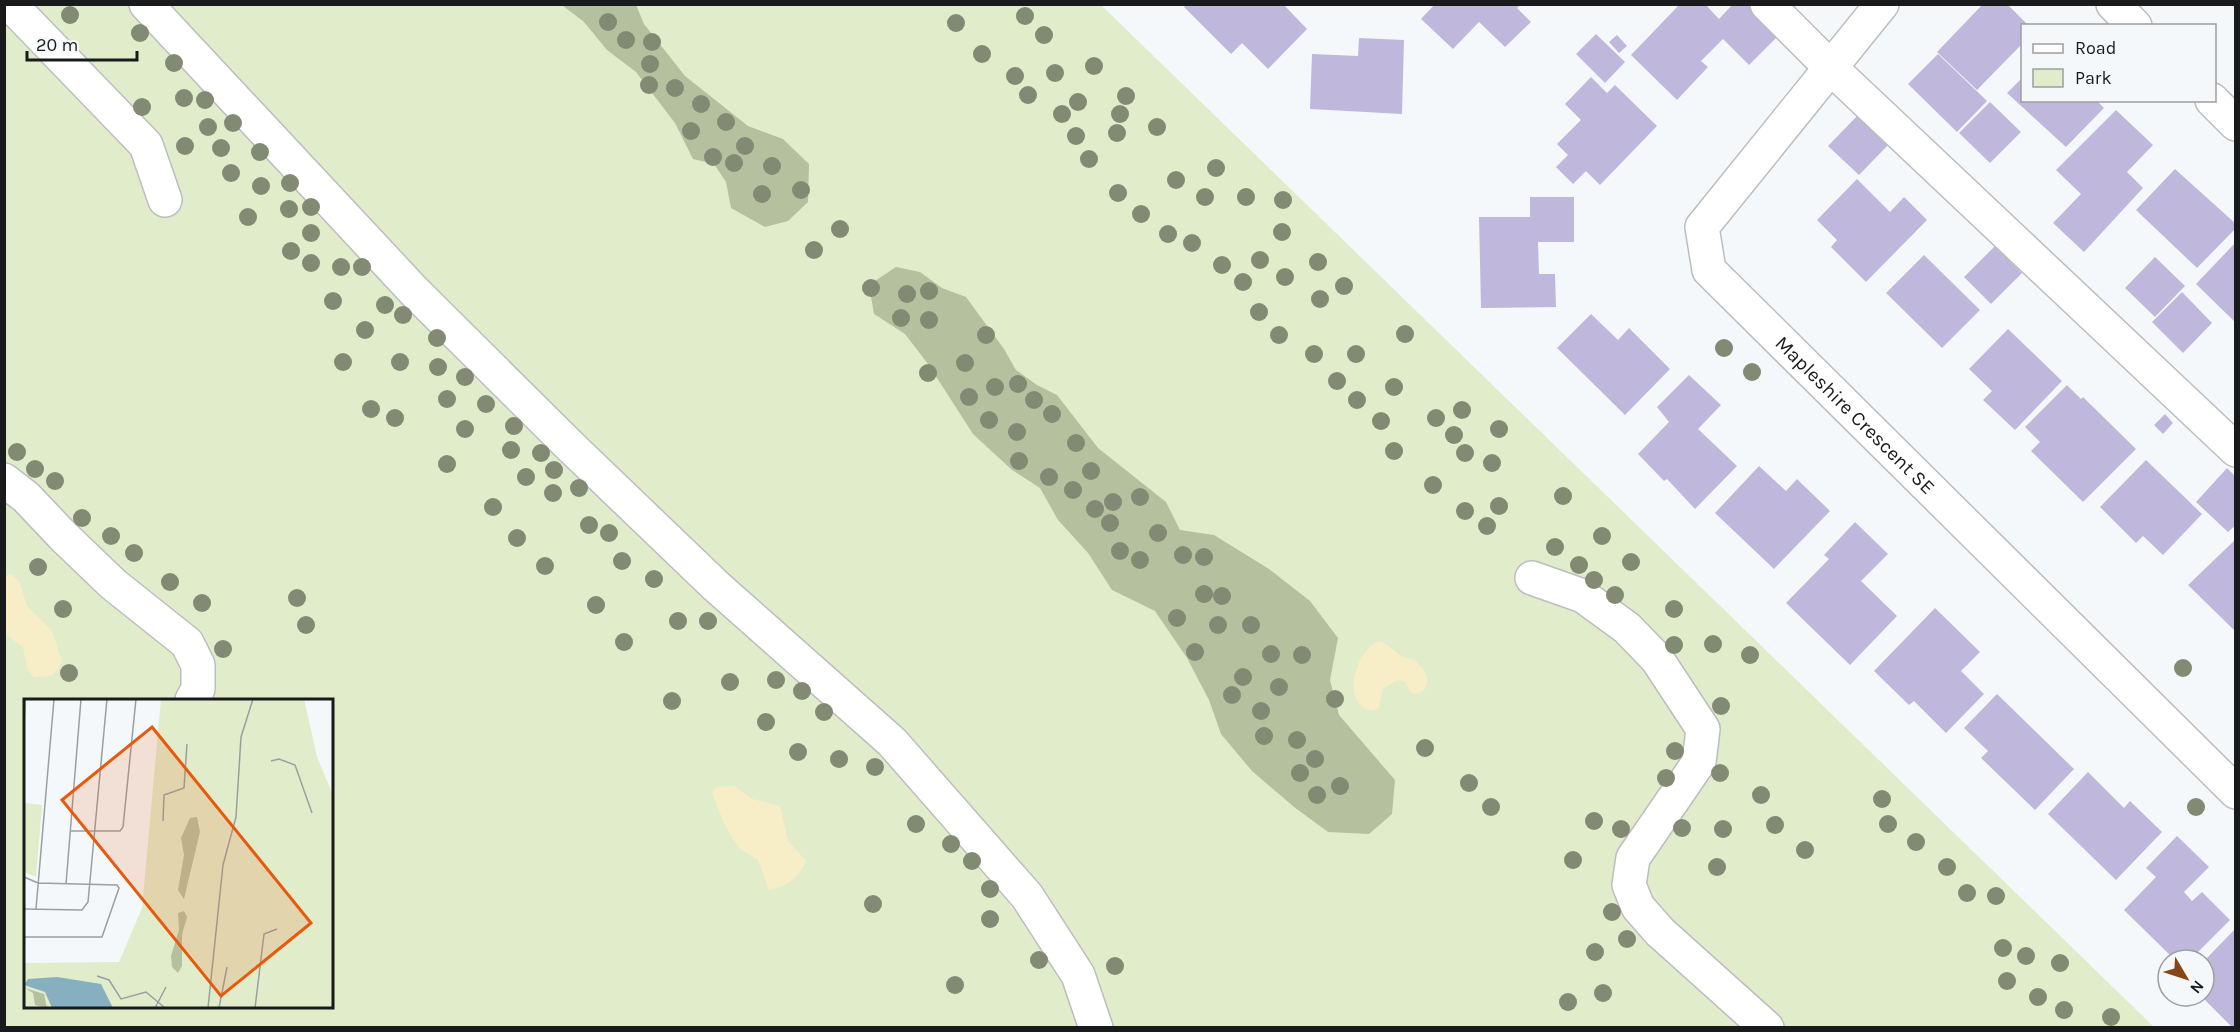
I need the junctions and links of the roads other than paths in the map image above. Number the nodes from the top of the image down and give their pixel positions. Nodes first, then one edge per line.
1 (10, 4) edge
2 (146, 4) edge
3 (1767, 4) edge
4 (1882, 4) edge
5 (2113, 4) edge
6 (2133, 24) edge
7 (1832, 69) junction
8 (2214, 102) edge
9 (2235, 123) edge
10 (165, 200) dead end
11 (2235, 450) edge
12 (4, 480) edge
13 (1532, 578) dead end
14 (193, 699) edge
15 (2235, 792) edge
16 (1096, 1028) edge
17 (1767, 1028) edge

1 - 10 street
2 - 16 street
3 - 7 street
4 - 7 street, Mapleshire Crescent SE
5 - 6 street
7 - 11 street
7 - 15 street, Mapleshire Crescent SE
8 - 9 street
12 - 14 street
13 - 17 street

